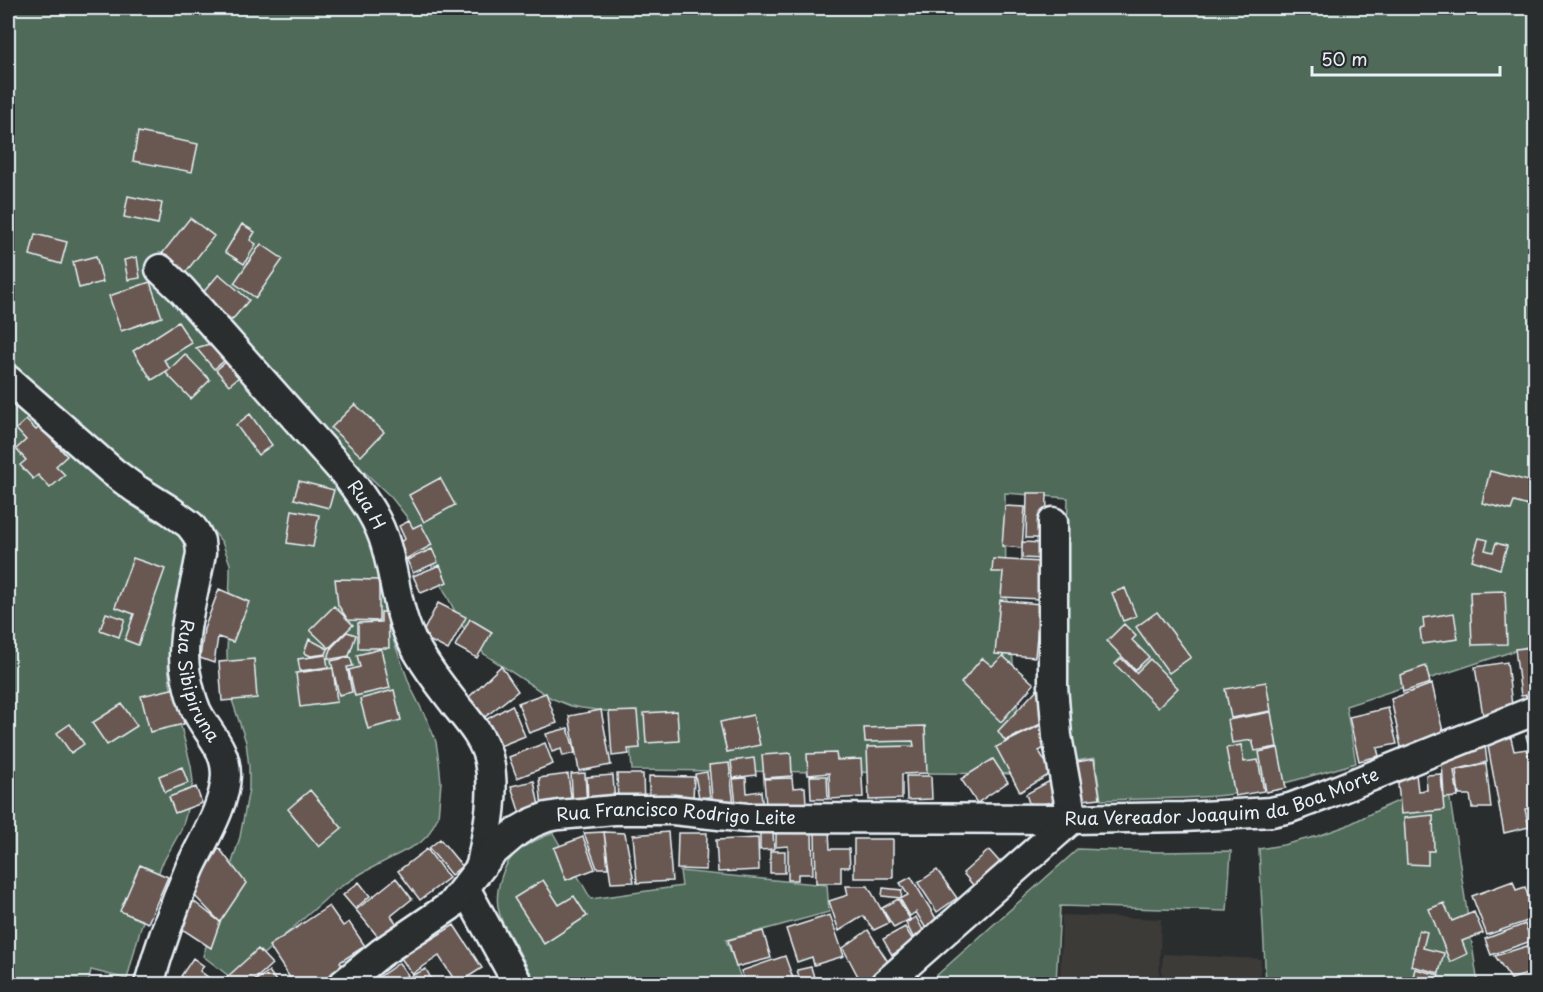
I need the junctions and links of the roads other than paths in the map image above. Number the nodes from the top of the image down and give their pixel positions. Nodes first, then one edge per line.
1 (160, 269) dead end
2 (8, 380) edge
3 (1053, 522) dead end
4 (1536, 710) edge
5 (491, 785) junction
6 (1072, 819) junction
7 (532, 823) junction
8 (473, 877) junction
9 (149, 984) edge
10 (343, 984) edge
11 (518, 984) edge
12 (885, 984) edge

1 - 5 street, Rua H
2 - 9 street, Rua Sibipiruna
3 - 6 street
4 - 6 street, Rua Vereador Joaquim da Boa Morte
5 - 7 street, Rua H
5 - 8 street, Rua H
6 - 7 street, Rua Francisco Rodrigo Leite
6 - 12 street, Rua Vereador Joaquim da Boa Morte
7 - 8 street, Rua Francisco Rodrigo Leite
8 - 10 street, Rua Francisco Rodrigo Leite
8 - 11 street

